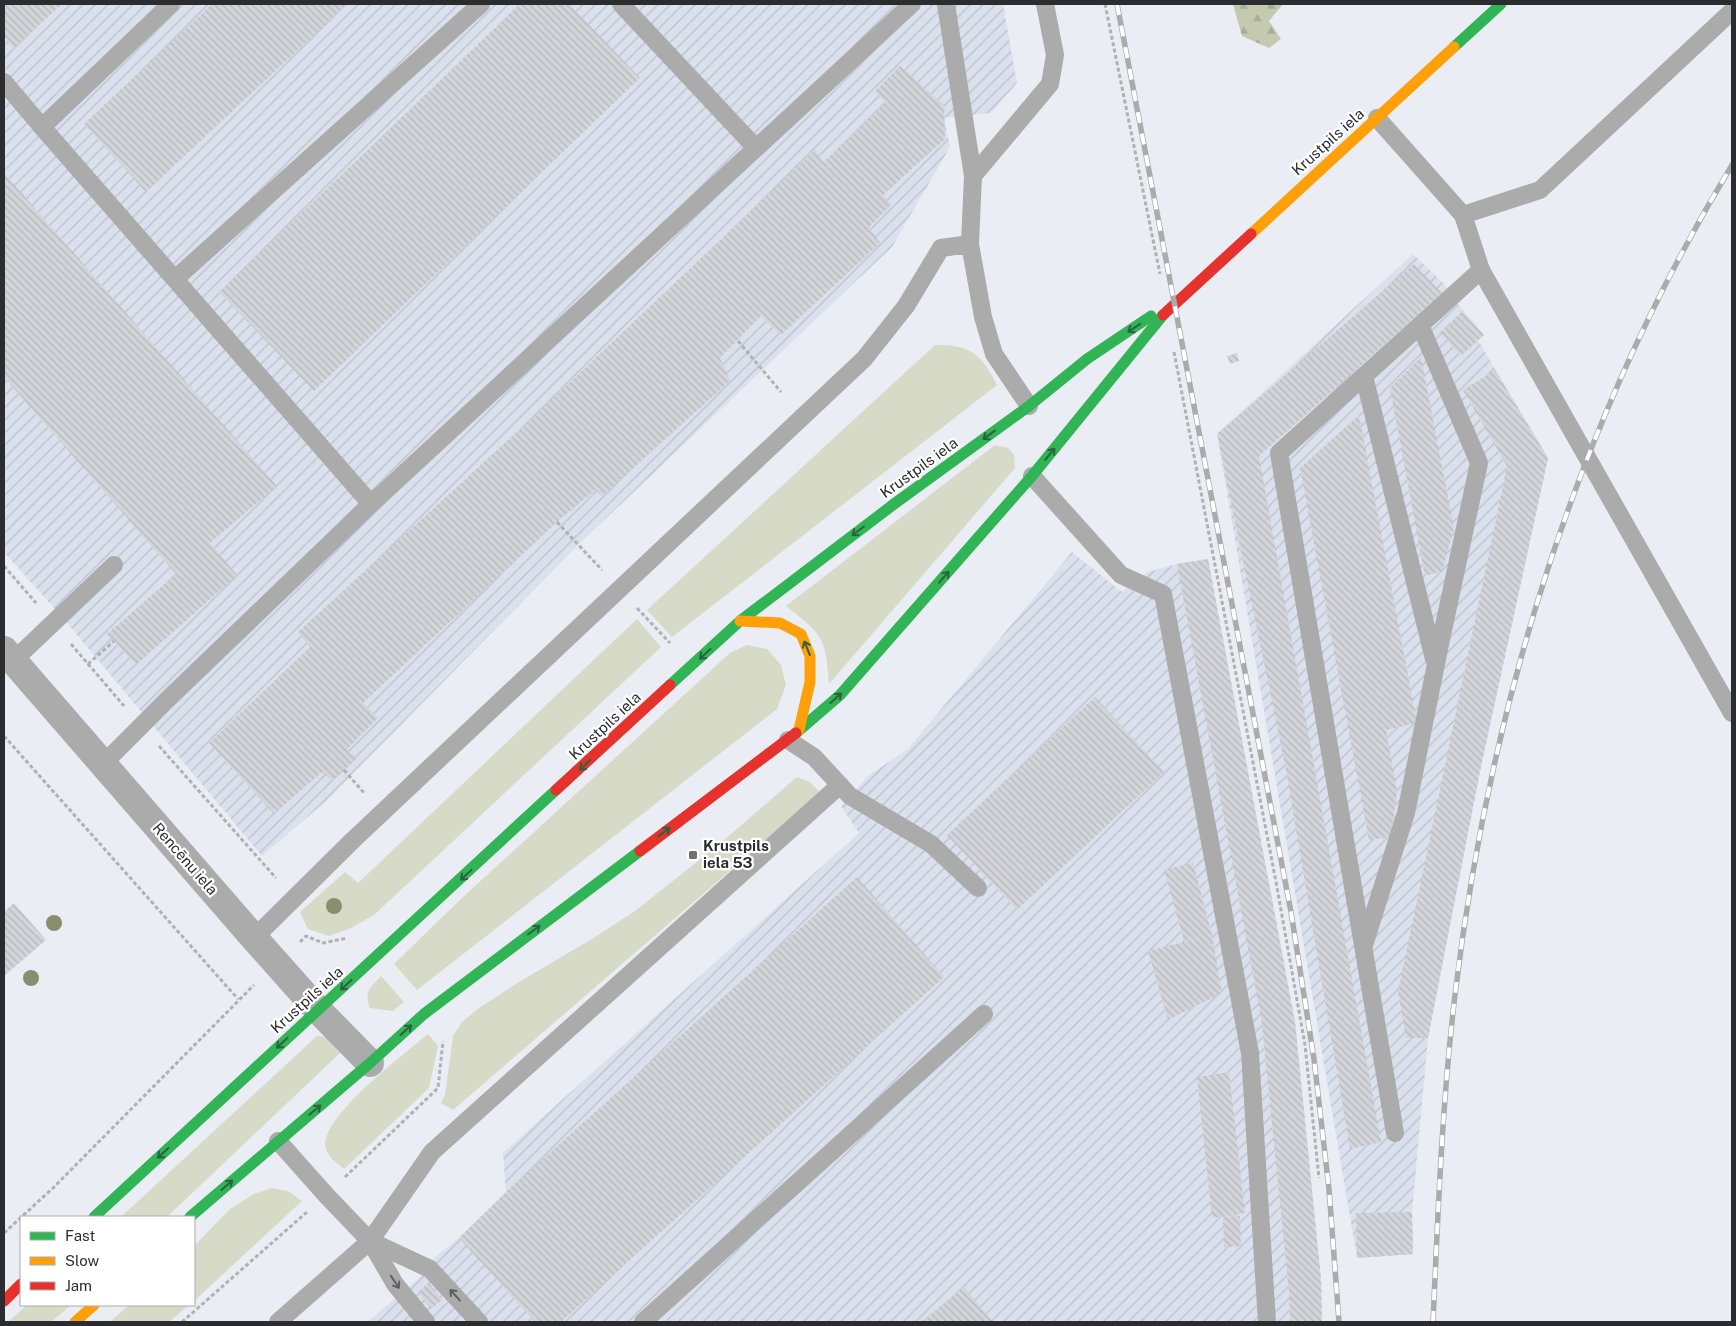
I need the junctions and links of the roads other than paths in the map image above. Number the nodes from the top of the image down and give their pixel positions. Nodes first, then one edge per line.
1 (170, 4) edge
2 (481, 4) edge
3 (621, 4) edge
4 (912, 4) edge
5 (946, 4) edge
6 (1045, 4) edge
7 (1501, 4) edge
8 (1732, 11) edge
9 (4, 82) edge
10 (1377, 118) junction
11 (42, 127) junction
12 (756, 148) junction
13 (973, 176) junction
14 (1463, 215) junction
15 (970, 244) junction
16 (1481, 270) junction
17 (175, 279) junction
18 (1169, 307) junction
19 (1420, 325) junction
20 (1364, 376) junction
21 (1029, 406) junction
22 (1032, 476) junction
23 (371, 504) junction
24 (114, 566) dead end
25 (740, 621) junction
26 (8, 656) edge
27 (1435, 666) junction
28 (1732, 713) edge
29 (793, 735) junction
30 (102, 764) junction
31 (840, 785) junction
32 (978, 888) dead end
33 (254, 938) junction
34 (1364, 948) junction
35 (318, 1010) junction
36 (984, 1014) dead end
37 (370, 1063) junction
38 (1395, 1134) dead end
39 (278, 1141) junction
40 (95, 1216) edge
41 (191, 1216) edge
42 (370, 1240) junction
43 (20, 1285) edge
44 (4, 1301) edge
45 (93, 1306) edge
46 (75, 1322) edge
47 (278, 1322) edge
48 (426, 1322) edge
49 (479, 1322) edge
50 (643, 1322) edge
51 (1267, 1322) edge

1 - 11 lane
2 - 17 lane
3 - 12 lane
4 - 12 lane
5 - 13 lane
6 - 13 lane
7 - 10 main road, Krustpils iela
8 - 14 lane
9 - 11 lane
10 - 14 lane
10 - 18 main road, Krustpils iela
11 - 17 lane
12 - 23 lane
13 - 15 lane
14 - 16 lane
15 - 21 lane
15 - 33 lane
16 - 19 lane
16 - 28 lane
17 - 23 lane
18 -> 21 main road, Krustpils iela
22 -> 18 main road, Krustpils iela
19 - 20 lane
19 - 27 lane
20 - 27 lane
20 - 34 lane
21 -> 25 main road, Krustpils iela
29 -> 22 main road, Krustpils iela
22 - 51 lane
23 - 30 lane
24 - 26 lane
29 -> 25 main road
25 -> 35 main road, Krustpils iela
26 - 30 street, Rencēnu iela
27 - 34 lane
29 - 31 lane
37 -> 29 main road, Krustpils iela
30 - 33 street, Rencēnu iela
31 - 32 lane
31 - 42 lane
33 - 35 street, Rencēnu iela
34 - 38 lane
35 - 37 street, Rencēnu iela
35 -> 40 main road, Krustpils iela
36 - 50 lane
39 -> 37 main road, Krustpils iela
41 -> 39 main road, Krustpils iela
39 - 42 lane
42 - 47 lane
42 -> 48 lane
49 -> 42 lane
43 - 44 main road
45 - 46 main road

